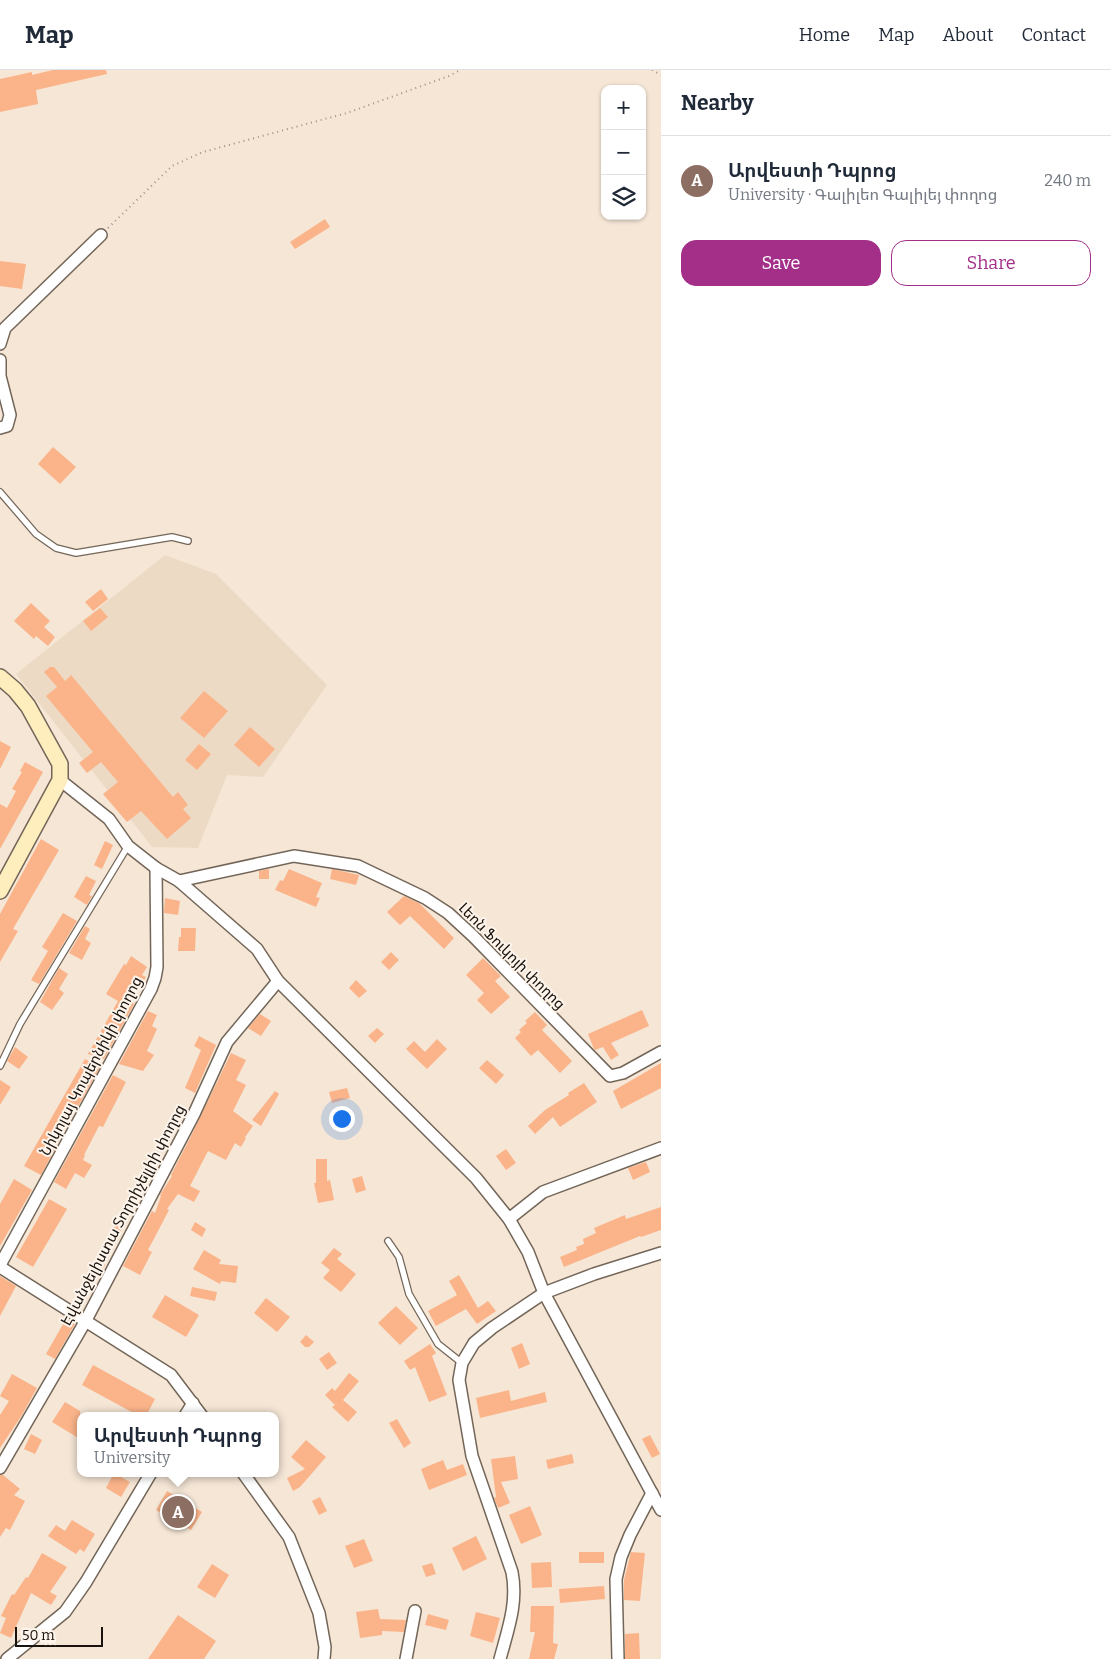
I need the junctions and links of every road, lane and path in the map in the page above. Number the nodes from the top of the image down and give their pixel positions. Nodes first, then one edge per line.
1 (460, 70) edge
2 (652, 70) edge
3 (661, 75) edge
4 (101, 234) joint
5 (0, 344) edge
6 (0, 360) edge
7 (0, 428) edge
8 (0, 492) edge
9 (188, 541) dead end
10 (0, 677) edge
11 (60, 780) junction
12 (128, 846) junction
13 (156, 868) junction
14 (179, 881) junction
15 (0, 891) edge
16 (278, 981) junction
17 (661, 1052) edge
18 (0, 1066) edge
19 (661, 1148) edge
20 (509, 1219) junction
21 (388, 1241) dead end
22 (661, 1253) edge
23 (0, 1266) edge
24 (544, 1293) junction
25 (85, 1322) junction
26 (462, 1363) junction
27 (192, 1403) junction
28 (187, 1412) edge
29 (199, 1412) edge
30 (0, 1468) edge
31 (149, 1477) edge
32 (246, 1477) edge
33 (652, 1493) junction
34 (661, 1510) edge
35 (415, 1611) dead end
36 (7, 1659) edge
37 (324, 1659) edge
38 (406, 1659) edge
39 (500, 1659) edge
40 (618, 1659) edge

1 - 4 path
2 - 3 path
4 - 5 street
6 - 7 street
8 - 9 lane
10 - 11 main road
11 - 12 street
11 - 15 main road
12 - 13 street
12 - 18 lane
13 - 14 street
13 - 23 street, Նիկոլայ Կոպերնիկի փողոց
14 - 16 street
14 - 17 street, Լեոն Ֆուկոյի փողոց
16 - 20 street
16 - 25 street, Էվանջելիստա Տորրիչելլիի փողոց
19 - 20 street
20 - 24 street
21 - 26 lane
22 - 24 street
23 - 25 street
24 - 26 street
24 - 33 street
25 - 27 street
25 - 30 street, Էվանջելիստա Տորրիչելլիի փողոց
26 - 39 street
27 - 28 street
27 - 29 street
31 - 36 street
32 - 37 street
33 - 34 street
33 - 40 street
35 - 38 street

